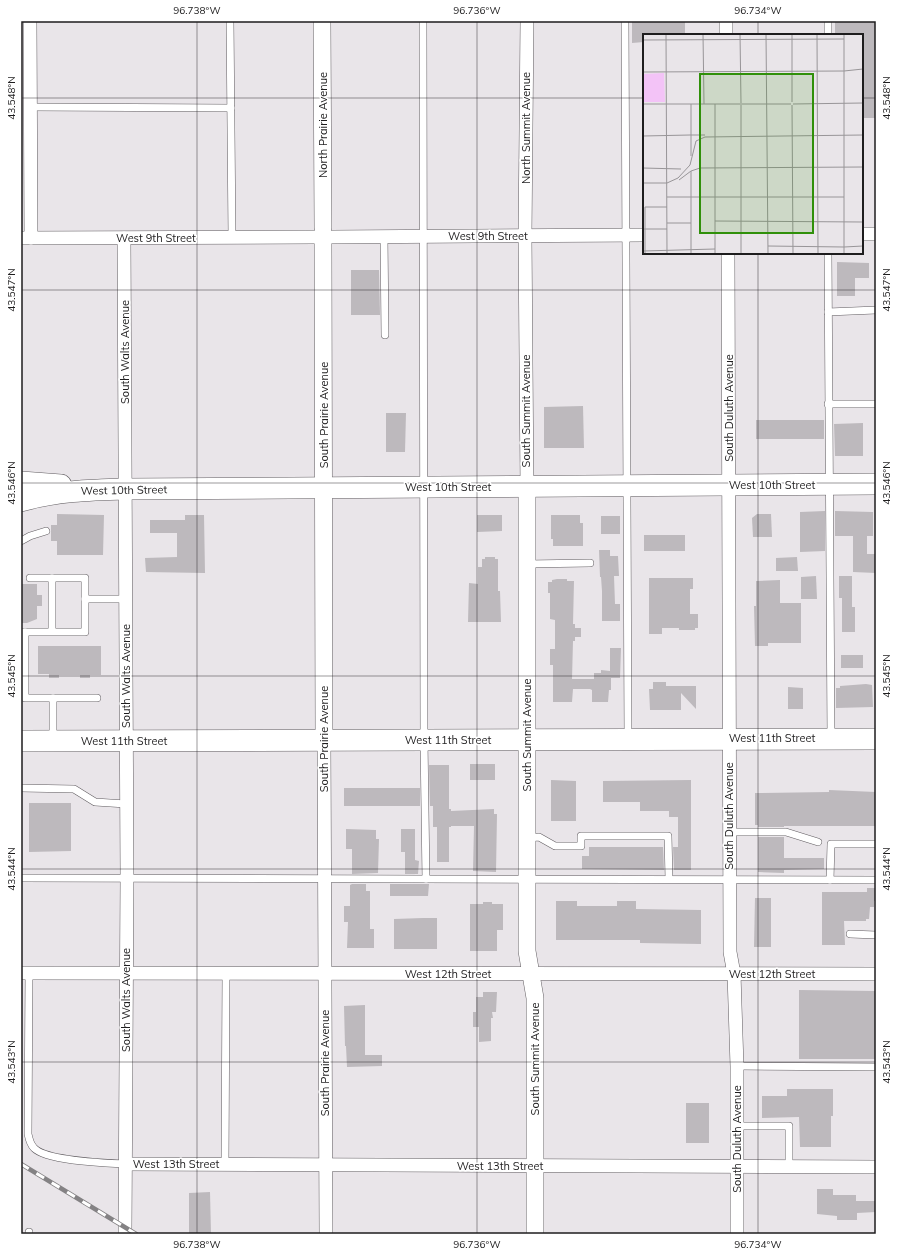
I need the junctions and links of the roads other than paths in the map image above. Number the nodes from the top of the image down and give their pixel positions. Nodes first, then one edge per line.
1 (30, 21) edge
2 (230, 21) edge
3 (322, 21) edge
4 (423, 21) edge
5 (527, 21) edge
6 (625, 21) edge
7 (726, 21) edge
8 (828, 21) edge
9 (726, 34) edge
10 (828, 34) edge
11 (26, 85) edge
12 (31, 107) junction
13 (231, 108) junction
14 (26, 138) edge
15 (863, 234) edge
16 (876, 234) edge
17 (625, 235) junction
18 (643, 235) edge
19 (384, 236) junction
20 (423, 236) junction
21 (526, 236) junction
22 (232, 237) junction
23 (323, 237) junction
24 (26, 238) edge
25 (124, 238) junction
26 (728, 254) edge
27 (828, 254) edge
28 (876, 310) edge
29 (828, 312) junction
30 (385, 335) dead end
31 (828, 404) junction
32 (876, 404) edge
33 (21, 482) edge
34 (876, 484) edge
35 (829, 485) junction
36 (626, 486) junction
37 (729, 486) junction
38 (424, 487) junction
39 (527, 487) junction
40 (324, 488) junction
41 (126, 489) junction
42 (21, 501) edge
43 (46, 532) dead end
44 (21, 542) edge
45 (590, 563) dead end
46 (527, 564) junction
47 (30, 578) dead end
48 (52, 578) junction
49 (85, 599) junction
50 (126, 599) junction
51 (23, 632) edge
52 (52, 632) junction
53 (23, 664) edge
54 (23, 697) edge
55 (53, 698) junction
56 (97, 698) dead end
57 (729, 738) junction
58 (831, 738) junction
59 (527, 739) junction
60 (628, 739) junction
61 (876, 739) edge
62 (324, 740) junction
63 (424, 740) junction
64 (21, 741) edge
65 (53, 741) junction
66 (126, 741) junction
67 (21, 788) edge
68 (126, 804) junction
69 (730, 832) junction
70 (527, 838) junction
71 (818, 842) dead end
72 (876, 844) edge
73 (21, 878) edge
74 (127, 878) junction
75 (325, 878) junction
76 (527, 878) junction
77 (426, 879) junction
78 (669, 879) junction
79 (730, 879) junction
80 (830, 880) junction
81 (876, 880) edge
82 (850, 934) dead end
83 (876, 935) edge
84 (25, 973) edge
85 (126, 973) junction
86 (226, 974) junction
87 (325, 974) junction
88 (531, 974) junction
89 (734, 974) junction
90 (876, 974) edge
91 (737, 1066) junction
92 (876, 1067) edge
93 (737, 1126) junction
94 (124, 1164) junction
95 (225, 1165) junction
96 (326, 1165) junction
97 (535, 1166) junction
98 (736, 1166) junction
99 (789, 1167) junction
100 (876, 1167) edge
101 (125, 1234) edge
102 (326, 1234) edge
103 (535, 1234) edge
104 (737, 1234) edge

1 - 11 street
2 - 13 lane
3 - 23 street, North Prairie Avenue
4 - 20 lane
5 - 21 street, North Summit Avenue
6 - 17 lane
7 - 9 street
8 - 10 lane
11 - 12 street
12 - 13 lane
12 - 14 street
13 - 22 lane
14 - 24 street
15 - 16 street
17 - 18 street, West 9th Street
17 - 21 street, West 9th Street
17 - 36 lane
19 - 20 street, West 9th Street
19 - 23 street, West 9th Street
19 - 30 lane
20 - 21 street, West 9th Street
20 - 38 lane
21 - 39 street, South Summit Avenue
22 - 23 street, West 9th Street
22 - 25 street, West 9th Street
23 - 40 street, South Prairie Avenue
24 - 25 street, West 9th Street
25 - 41 street, South Walts Avenue
26 - 37 street, South Duluth Avenue
27 - 29 lane
28 - 29 lane
29 - 31 lane
31 - 32 lane
31 - 35 lane
33 - 41 main road
34 - 35 main road, West 10th Street
35 - 37 main road, West 10th Street
35 - 58 lane
36 - 37 main road, West 10th Street
36 - 39 main road, West 10th Street
36 - 60 lane
37 - 57 street, South Duluth Avenue
38 - 39 main road, West 10th Street
38 - 40 main road, West 10th Street
38 - 63 lane
39 - 46 street, South Summit Avenue
40 - 41 main road, West 10th Street
40 - 62 street, South Prairie Avenue
41 - 42 main road, West 10th Street
41 - 50 street, South Walts Avenue
43 - 44 lane
45 - 46 lane
46 - 59 street, South Summit Avenue
47 - 48 lane
48 - 49 lane
48 - 52 lane
49 - 50 lane
49 - 52 lane
50 - 66 street, South Walts Avenue
51 - 52 lane
51 - 53 lane
53 - 54 lane
54 - 55 lane
55 - 56 lane
55 - 65 lane
57 - 58 main road, West 11th Street
57 - 60 main road, West 11th Street
57 - 69 street, South Duluth Avenue
58 - 61 main road, West 11th Street
59 - 60 main road, West 11th Street
59 - 63 main road, West 11th Street
59 - 70 street, South Summit Avenue
62 - 63 main road, West 11th Street
62 - 66 main road, West 11th Street
62 - 75 street, South Prairie Avenue
63 - 77 lane
64 - 65 main road, West 11th Street
65 - 66 main road, West 11th Street
66 - 68 street, South Walts Avenue
67 - 68 lane
68 - 74 street, South Walts Avenue
69 - 71 lane
69 - 79 street, South Duluth Avenue
70 - 76 street, South Summit Avenue
70 - 78 lane
72 - 80 lane
73 - 74 lane
74 - 75 lane
74 - 85 street, South Walts Avenue
75 - 77 lane
75 - 87 street, South Prairie Avenue
76 - 77 lane
76 - 78 lane
76 - 88 street, South Summit Avenue
78 - 79 lane
79 - 80 lane
79 - 89 street, South Duluth Avenue
80 - 81 lane
82 - 83 lane
84 - 85 street, West 12th Street
84 - 94 lane
85 - 86 street, West 12th Street
85 - 94 street, South Walts Avenue
86 - 87 street, West 12th Street
86 - 95 lane
87 - 88 street, West 12th Street
87 - 96 street, South Prairie Avenue
88 - 89 street, West 12th Street
88 - 97 street, South Summit Avenue
89 - 90 street, West 12th Street
89 - 91 street, South Duluth Avenue
91 - 92 lane
91 - 93 street, South Duluth Avenue
93 - 98 street, South Duluth Avenue
93 - 99 lane
94 - 95 street, West 13th Street
94 - 101 street, South Walts Avenue
95 - 96 street, West 13th Street
96 - 97 street, West 13th Street
96 - 102 street, South Prairie Avenue
97 - 98 street, West 13th Street
97 - 103 street, South Summit Avenue
98 - 99 street, West 13th Street
98 - 104 street, South Duluth Avenue
99 - 100 street, West 13th Street

